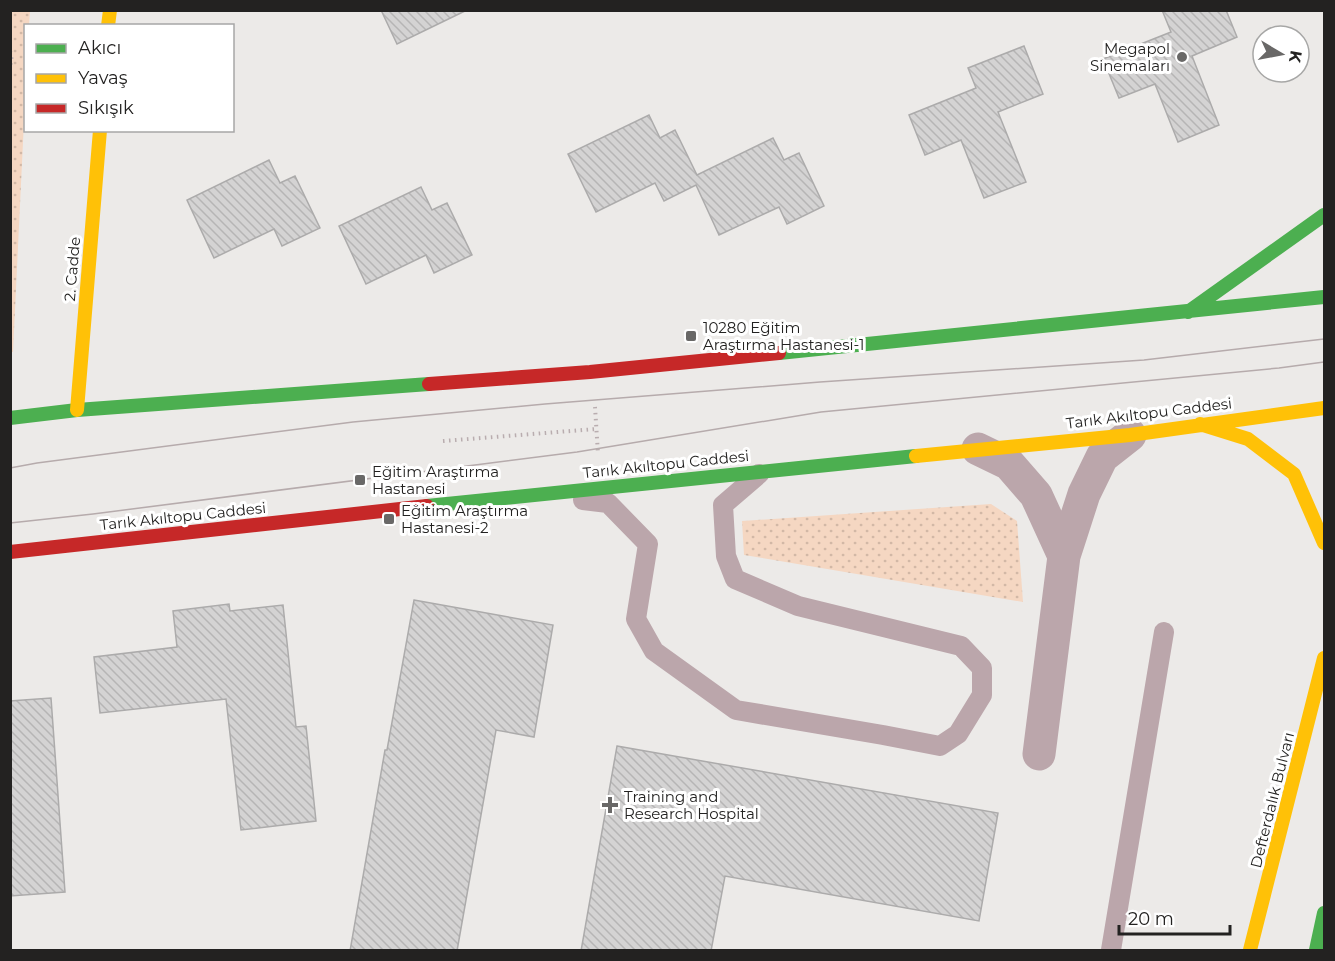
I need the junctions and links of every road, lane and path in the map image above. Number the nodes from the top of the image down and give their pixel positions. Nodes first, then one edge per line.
1 (10, 52) edge
2 (10, 68) edge
3 (100, 132) edge
4 (1324, 215) edge
5 (1324, 297) edge
6 (1188, 312) junction
7 (590, 372) junction
8 (1324, 408) edge
9 (77, 410) junction
10 (10, 418) edge
11 (1200, 424) junction
12 (596, 429) junction
13 (1130, 435) junction
14 (443, 441) dead end
15 (978, 449) junction
16 (762, 471) junction
17 (601, 487) junction
18 (526, 495) junction
19 (1324, 543) edge
20 (10, 552) edge
21 (1064, 555) junction
22 (1164, 632) dead end
23 (1324, 658) edge
24 (1039, 754) dead end
25 (1324, 913) edge
26 (1111, 951) edge
27 (1250, 951) edge
28 (1316, 951) edge

1 - 2 path
3 - 9 main road, 2. Cadde
4 - 6 main road
5 - 6 main road
6 - 7 main road
7 - 9 main road
7 - 12 path
8 - 11 main road, Tarık Akıltopu Caddesi
9 - 10 main road
11 - 13 main road, Tarık Akıltopu Caddesi
11 - 19 main road
12 - 14 path
12 - 17 path
13 - 15 main road, Tarık Akıltopu Caddesi
13 - 21 street
15 - 16 main road, Tarık Akıltopu Caddesi
15 - 21 street
16 - 17 main road, Tarık Akıltopu Caddesi
16 - 18 lane
17 - 18 main road, Tarık Akıltopu Caddesi
18 - 20 main road, Tarık Akıltopu Caddesi
21 - 24 street
22 - 26 lane
23 - 27 main road, Defterdalık Bulvarı
25 - 28 main road

